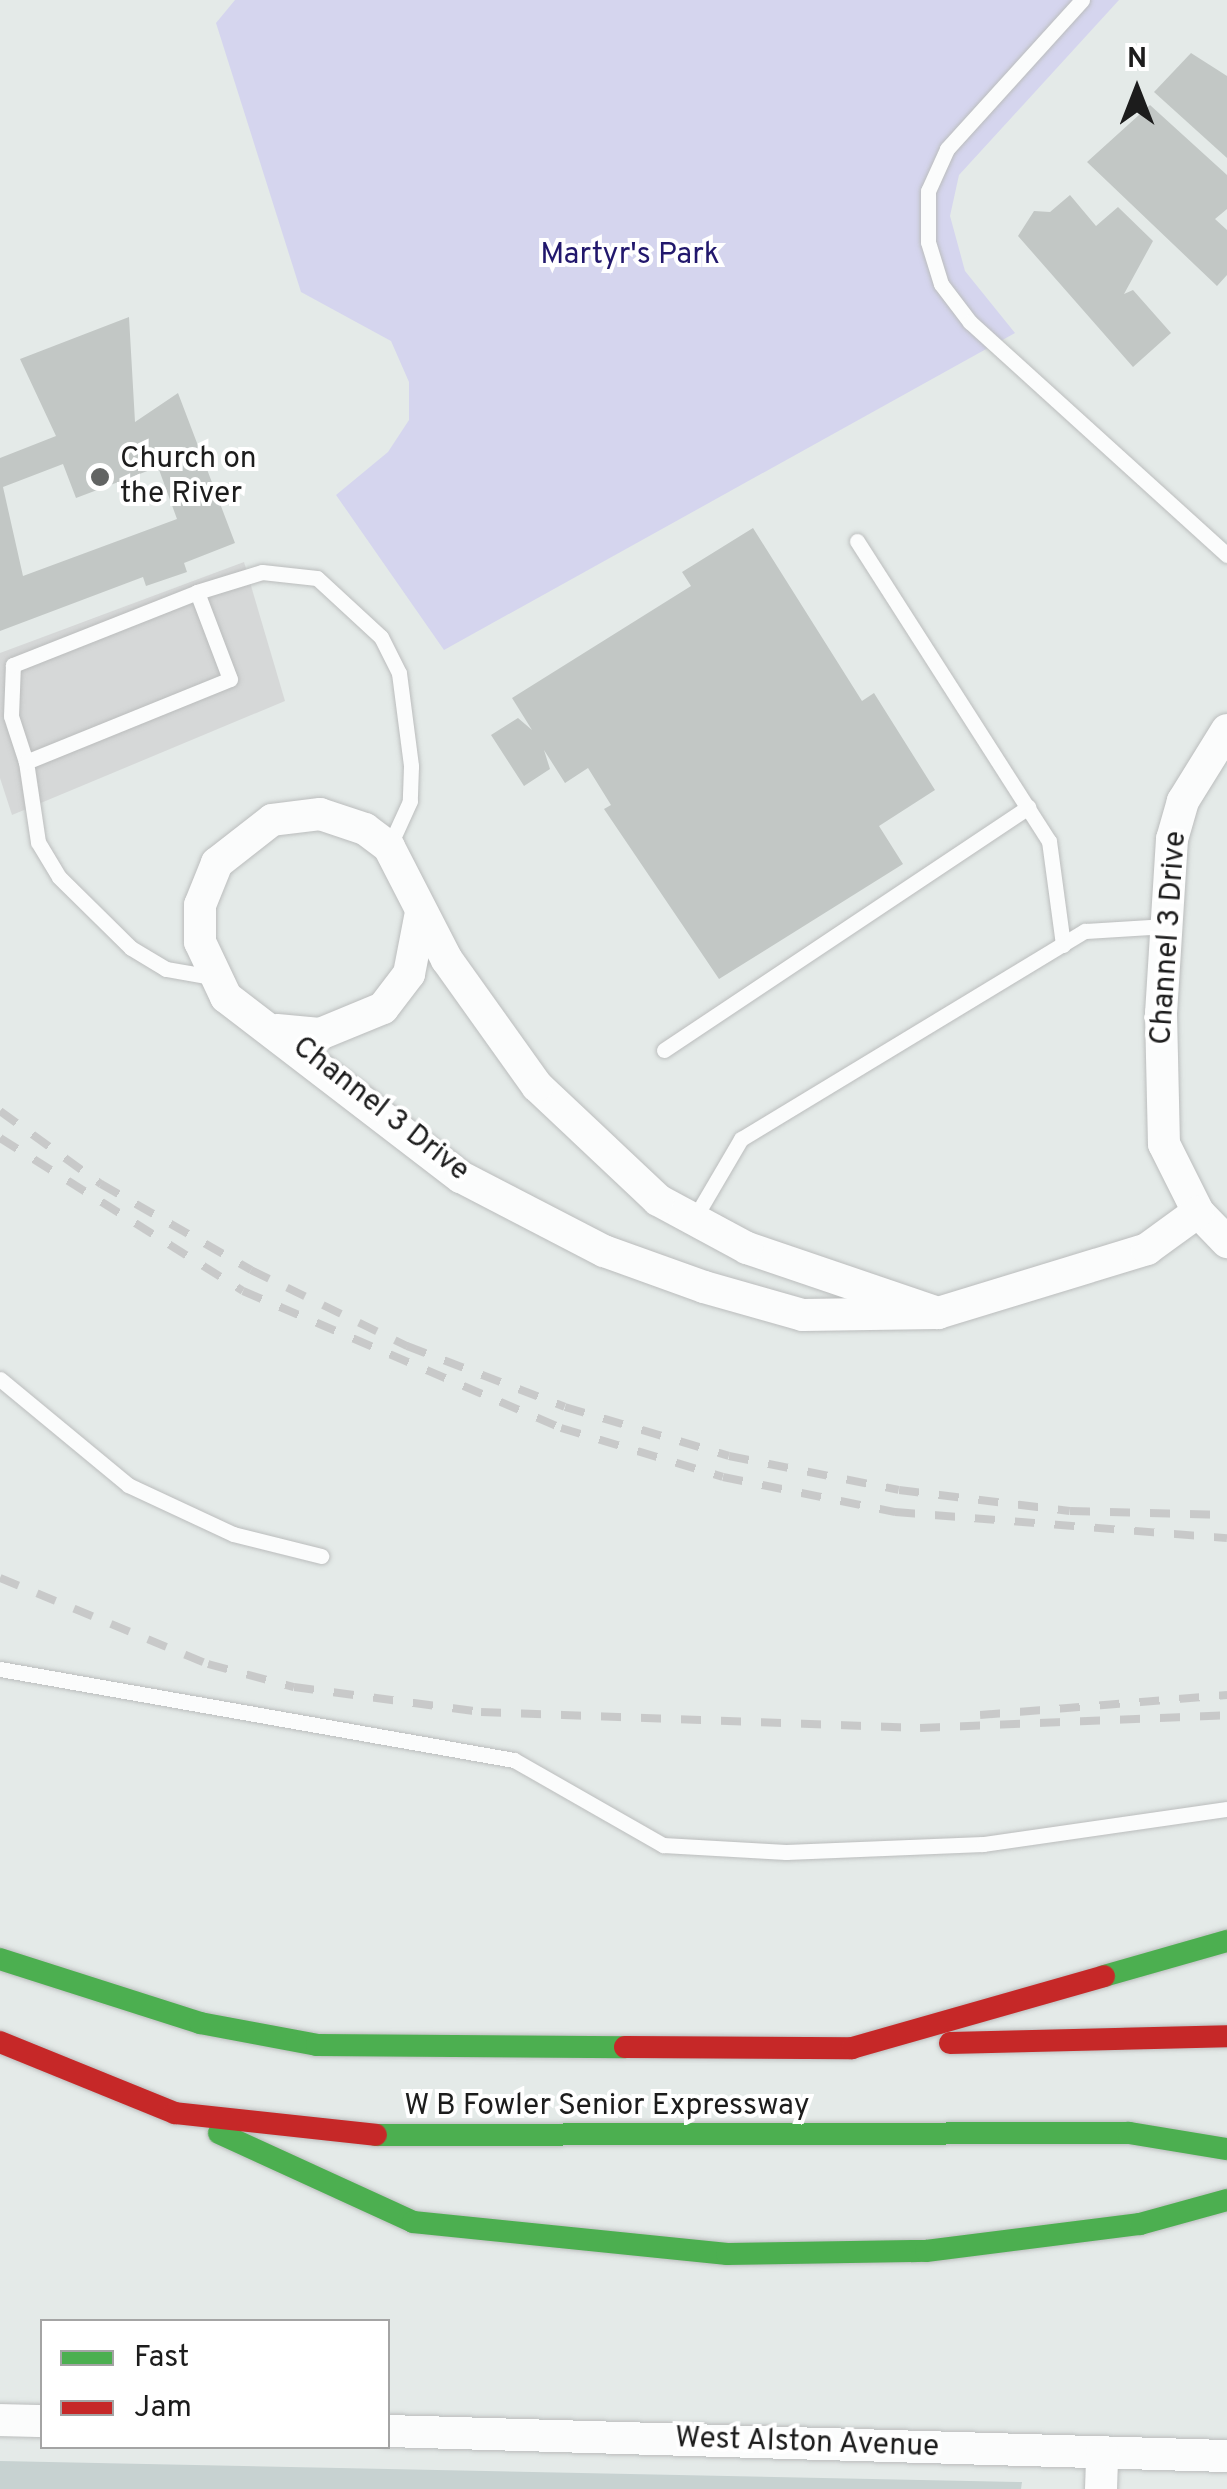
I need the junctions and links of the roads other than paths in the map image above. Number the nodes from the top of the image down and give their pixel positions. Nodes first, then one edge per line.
1 (1082, 0) edge
2 (858, 541) dead end
3 (1227, 555) edge
4 (198, 592) junction
5 (1227, 730) edge
6 (26, 762) junction
7 (1028, 807) junction
8 (390, 846) junction
9 (420, 912) junction
10 (1167, 926) junction
11 (1063, 945) junction
12 (212, 978) junction
13 (277, 1030) junction
14 (664, 1050) dead end
15 (1198, 1212) junction
16 (694, 1219) junction
17 (1227, 1242) edge
18 (938, 1313) junction
19 (0, 1379) edge
20 (321, 1556) dead end
21 (0, 1669) edge
22 (1227, 1808) edge
23 (1227, 1941) edge
24 (0, 1958) edge
25 (1227, 2036) edge
26 (0, 2042) edge
27 (852, 2048) junction
28 (175, 2113) junction
29 (1227, 2149) edge
30 (1227, 2200) edge
31 (0, 2420) edge
32 (40, 2422) edge
33 (390, 2431) edge
34 (1102, 2452) junction
35 (1227, 2456) edge
36 (1102, 2489) edge

1 - 3 lane
2 - 7 lane
4 - 6 lane
4 - 6 lane
4 - 8 lane
5 - 10 street, Channel 3 Drive
6 - 12 lane
7 - 11 lane
7 - 14 lane
8 - 9 street
8 - 12 street
9 - 13 street, Channel 3 Drive
9 - 16 street
10 - 11 lane
10 - 15 street, Channel 3 Drive
11 - 16 lane
12 - 13 street, Channel 3 Drive
13 - 18 street, Channel 3 Drive
15 - 17 street, Channel 3 Drive
15 - 18 street, Channel 3 Drive
16 - 18 street
19 - 20 lane
21 - 22 lane
23 - 27 highway
24 - 27 highway
25 - 27 highway
26 - 28 highway, W B Fowler Senior Expressway
28 - 29 highway, W B Fowler Senior Expressway
28 - 30 highway
31 - 32 street
33 - 34 street, West Alston Avenue
34 - 35 street, West Alston Avenue
34 - 36 street

